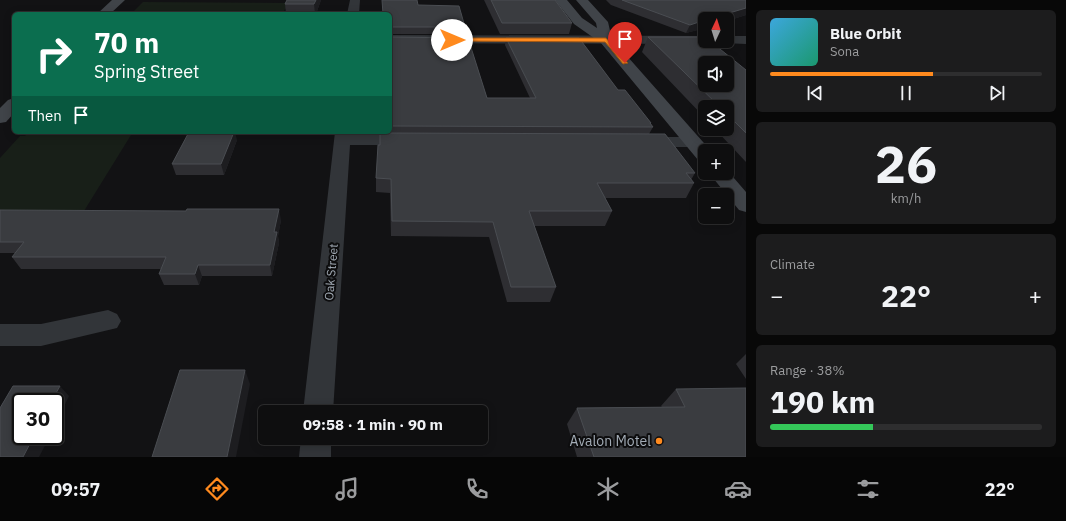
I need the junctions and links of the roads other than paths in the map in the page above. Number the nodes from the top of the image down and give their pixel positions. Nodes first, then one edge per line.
1 (119, 0) edge
2 (354, 0) edge
3 (561, 0) edge
4 (582, 0) edge
5 (105, 12) edge
6 (354, 12) edge
7 (392, 39) edge
8 (606, 40) junction
9 (698, 40) edge
10 (734, 40) edge
11 (746, 40) edge
12 (12, 105) edge
13 (0, 118) edge
14 (343, 136) edge
15 (422, 140) edge
16 (629, 142) edge
17 (693, 142) junction
18 (698, 148) edge
19 (725, 180) edge
20 (746, 205) edge
21 (108, 321) dead end
22 (0, 335) edge
23 (319, 405) edge
24 (316, 445) edge
25 (315, 457) edge

1 - 5 main road
2 - 6 street
3 - 8 main road
4 - 8 main road
7 - 8 street
8 - 9 street
8 - 17 main road
10 - 11 street
12 - 13 main road
14 - 15 street
14 - 23 street, Oak Street
16 - 17 street
17 - 18 main road
19 - 20 main road
21 - 22 street
24 - 25 street

